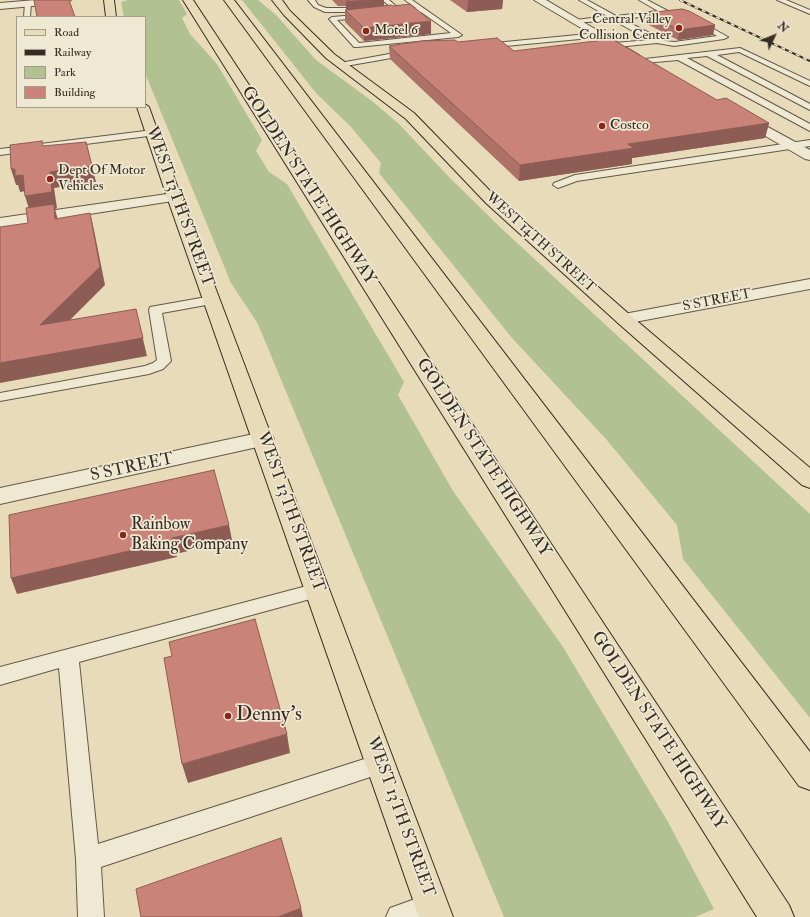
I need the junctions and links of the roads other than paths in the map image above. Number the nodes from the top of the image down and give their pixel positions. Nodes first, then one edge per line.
1 (66, 0) edge
2 (108, 0) edge
3 (188, 0) edge
4 (229, 0) edge
5 (277, 0) edge
6 (311, 0) edge
7 (539, 0) edge
8 (582, 0) edge
9 (642, 0) edge
10 (780, 0) edge
11 (411, 2) edge
12 (28, 3) junction
13 (0, 6) edge
14 (369, 8) edge
15 (383, 9) edge
16 (422, 10) junction
17 (666, 12) junction
18 (810, 12) edge
19 (27, 16) edge
20 (111, 16) edge
21 (616, 18) junction
22 (576, 22) junction
23 (598, 35) junction
24 (656, 41) junction
25 (617, 46) junction
26 (473, 47) edge
27 (422, 50) edge
28 (710, 54) junction
29 (679, 57) junction
30 (645, 61) junction
31 (340, 65) junction
32 (658, 69) edge
33 (810, 84) edge
34 (810, 107) edge
35 (143, 108) edge
36 (732, 111) edge
37 (810, 128) edge
38 (153, 133) junction
39 (810, 143) edge
40 (792, 146) junction
41 (0, 152) edge
42 (810, 156) edge
43 (558, 184) edge
44 (174, 197) junction
45 (0, 223) edge
46 (810, 284) edge
47 (212, 300) junction
48 (624, 319) junction
49 (0, 398) edge
50 (263, 439) junction
51 (810, 480) edge
52 (0, 496) edge
53 (318, 590) junction
54 (68, 657) junction
55 (0, 676) edge
56 (380, 764) junction
57 (810, 776) edge
58 (88, 859) junction
59 (434, 911) edge
60 (91, 917) edge
61 (399, 917) edge
62 (777, 917) edge

1 - 12 street
2 - 20 main road
3 - 62 main road, GOLDEN STATE HIGHWAY
4 - 57 main road
5 - 31 main road, WEST 14TH STREET
6 - 14 lane
7 - 22 street
8 - 21 lane
9 - 17 lane
10 - 18 lane
11 - 15 lane
11 - 16 lane
12 - 13 street
12 - 19 lane
15 - 16 lane
15 - 16 lane
17 - 21 lane
17 - 24 lane
21 - 22 lane
21 - 24 lane
22 - 23 street
23 - 25 street
23 - 26 lane
24 - 25 lane
25 - 30 street
27 - 31 lane
28 - 29 lane
28 - 33 lane
28 - 34 lane
29 - 30 lane
29 - 37 lane
30 - 32 street
31 - 48 main road, WEST 14TH STREET
35 - 38 main road, WEST 13TH STREET
36 - 40 street
38 - 41 lane
38 - 44 main road, WEST 13TH STREET
39 - 40 lane
40 - 42 street
40 - 43 lane
44 - 45 street
44 - 47 main road, WEST 13TH STREET
46 - 48 street, S STREET
47 - 49 lane
47 - 50 main road, WEST 13TH STREET
48 - 51 main road, WEST 14TH STREET
50 - 52 street, S STREET
50 - 53 main road, WEST 13TH STREET
53 - 54 lane
53 - 56 main road, WEST 13TH STREET
54 - 55 lane
54 - 58 lane
56 - 58 lane
56 - 59 main road, WEST 13TH STREET
58 - 60 lane
59 - 61 lane

